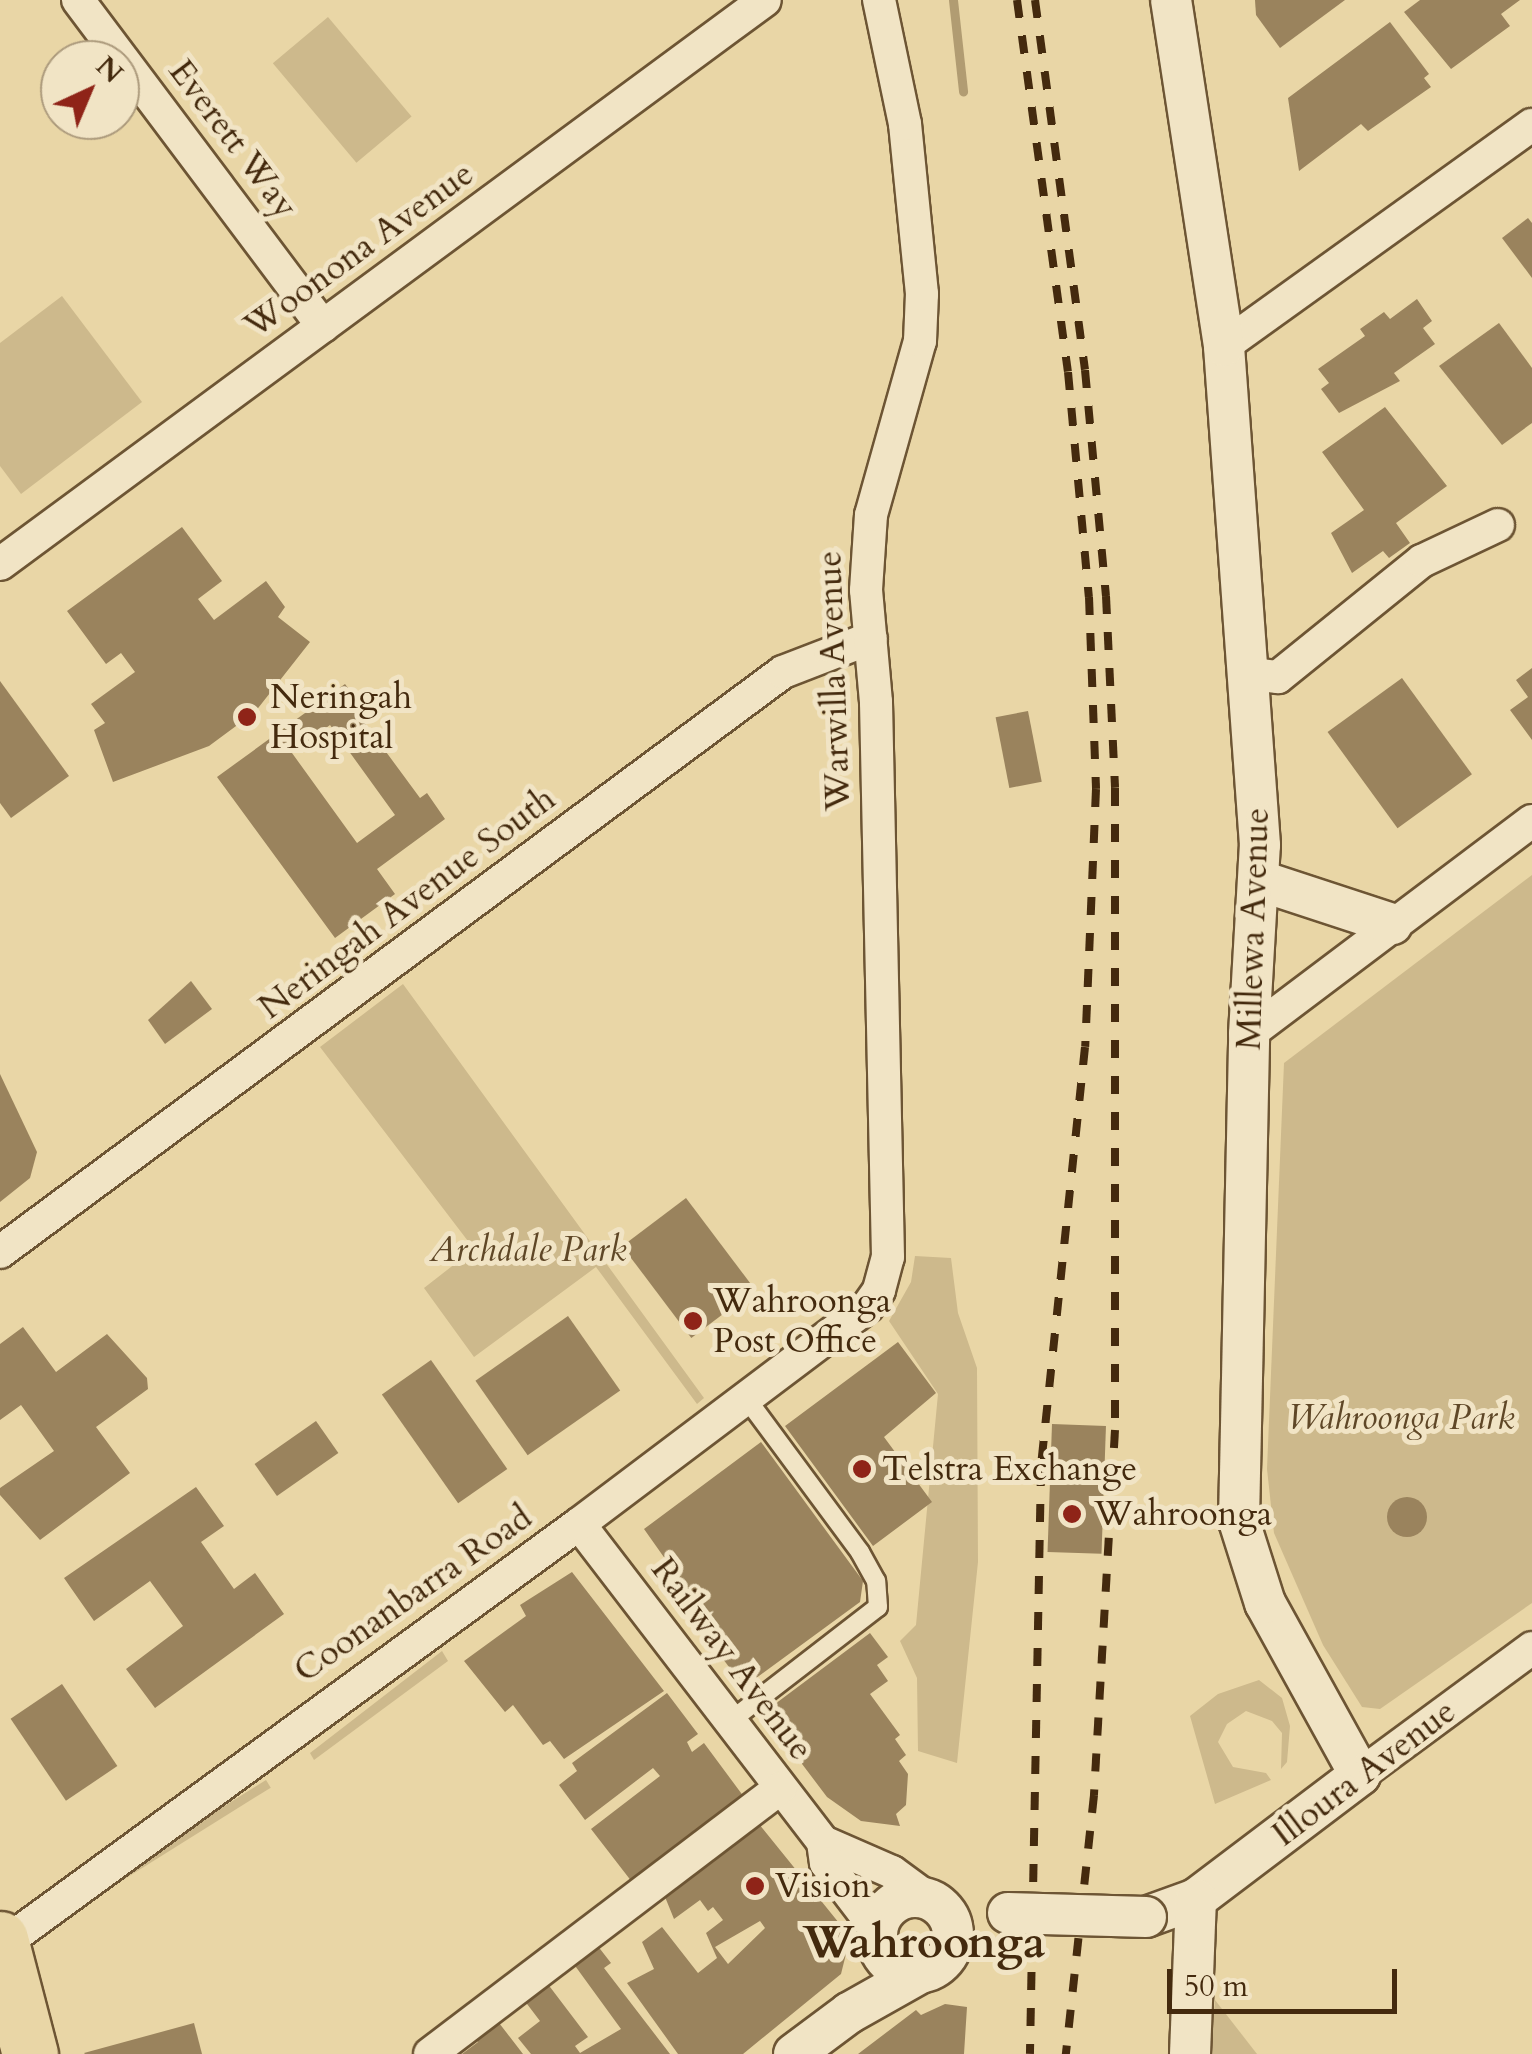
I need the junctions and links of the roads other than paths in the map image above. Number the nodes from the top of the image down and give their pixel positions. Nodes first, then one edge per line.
1 (78, 0) edge
2 (764, 0) edge
3 (880, 0) edge
4 (1171, 0) edge
5 (1532, 125) edge
6 (323, 326) junction
7 (1224, 346) junction
8 (1498, 526) dead end
9 (0, 564) edge
10 (871, 638) junction
11 (1252, 674) junction
12 (1532, 822) edge
13 (1262, 881) junction
14 (1392, 924) junction
15 (1249, 1034) junction
16 (0, 1252) edge
17 (868, 1306) joint
18 (746, 1398) junction
19 (579, 1524) junction
20 (1532, 1648) edge
21 (729, 1722) junction
22 (1360, 1775) junction
23 (781, 1788) junction
24 (823, 1842) junction
25 (1196, 1899) junction
26 (939, 1909) junction
27 (876, 1935) junction
28 (0, 1943) edge
29 (920, 1974) junction
30 (849, 2012) junction
31 (30, 2054) edge
32 (430, 2054) edge
33 (794, 2054) edge
34 (1190, 2054) edge

1 - 6 street, Everett Way
2 - 6 street, Woonona Avenue
3 - 10 street, Warwilla Avenue
4 - 7 street, Millewa Avenue
5 - 7 street
6 - 9 street, Woonona Avenue
7 - 11 street, Millewa Avenue
8 - 11 street
10 - 16 street, Neringah Avenue South
10 - 17 street, Warwilla Avenue
11 - 13 street, Millewa Avenue
12 - 14 street
13 - 14 street
13 - 15 street, Millewa Avenue
14 - 15 street
15 - 22 street, Millewa Avenue
17 - 18 street, Coonanbarra Road
18 - 19 street, Coonanbarra Road
18 - 21 lane
19 - 21 street, Railway Avenue
19 - 28 street, Coonanbarra Road
20 - 22 street, Illoura Avenue
21 - 23 street, Railway Avenue
22 - 25 street, Illoura Avenue
23 - 24 street, Railway Avenue
23 - 32 street
24 - 26 street, Railway Avenue
24 - 27 street, Railway Avenue
25 - 26 street, Illoura Avenue, bridge
25 - 34 street
26 - 27 street
26 - 29 street
27 - 29 street
27 - 30 street
28 - 31 highway
29 - 30 street
30 - 33 street

